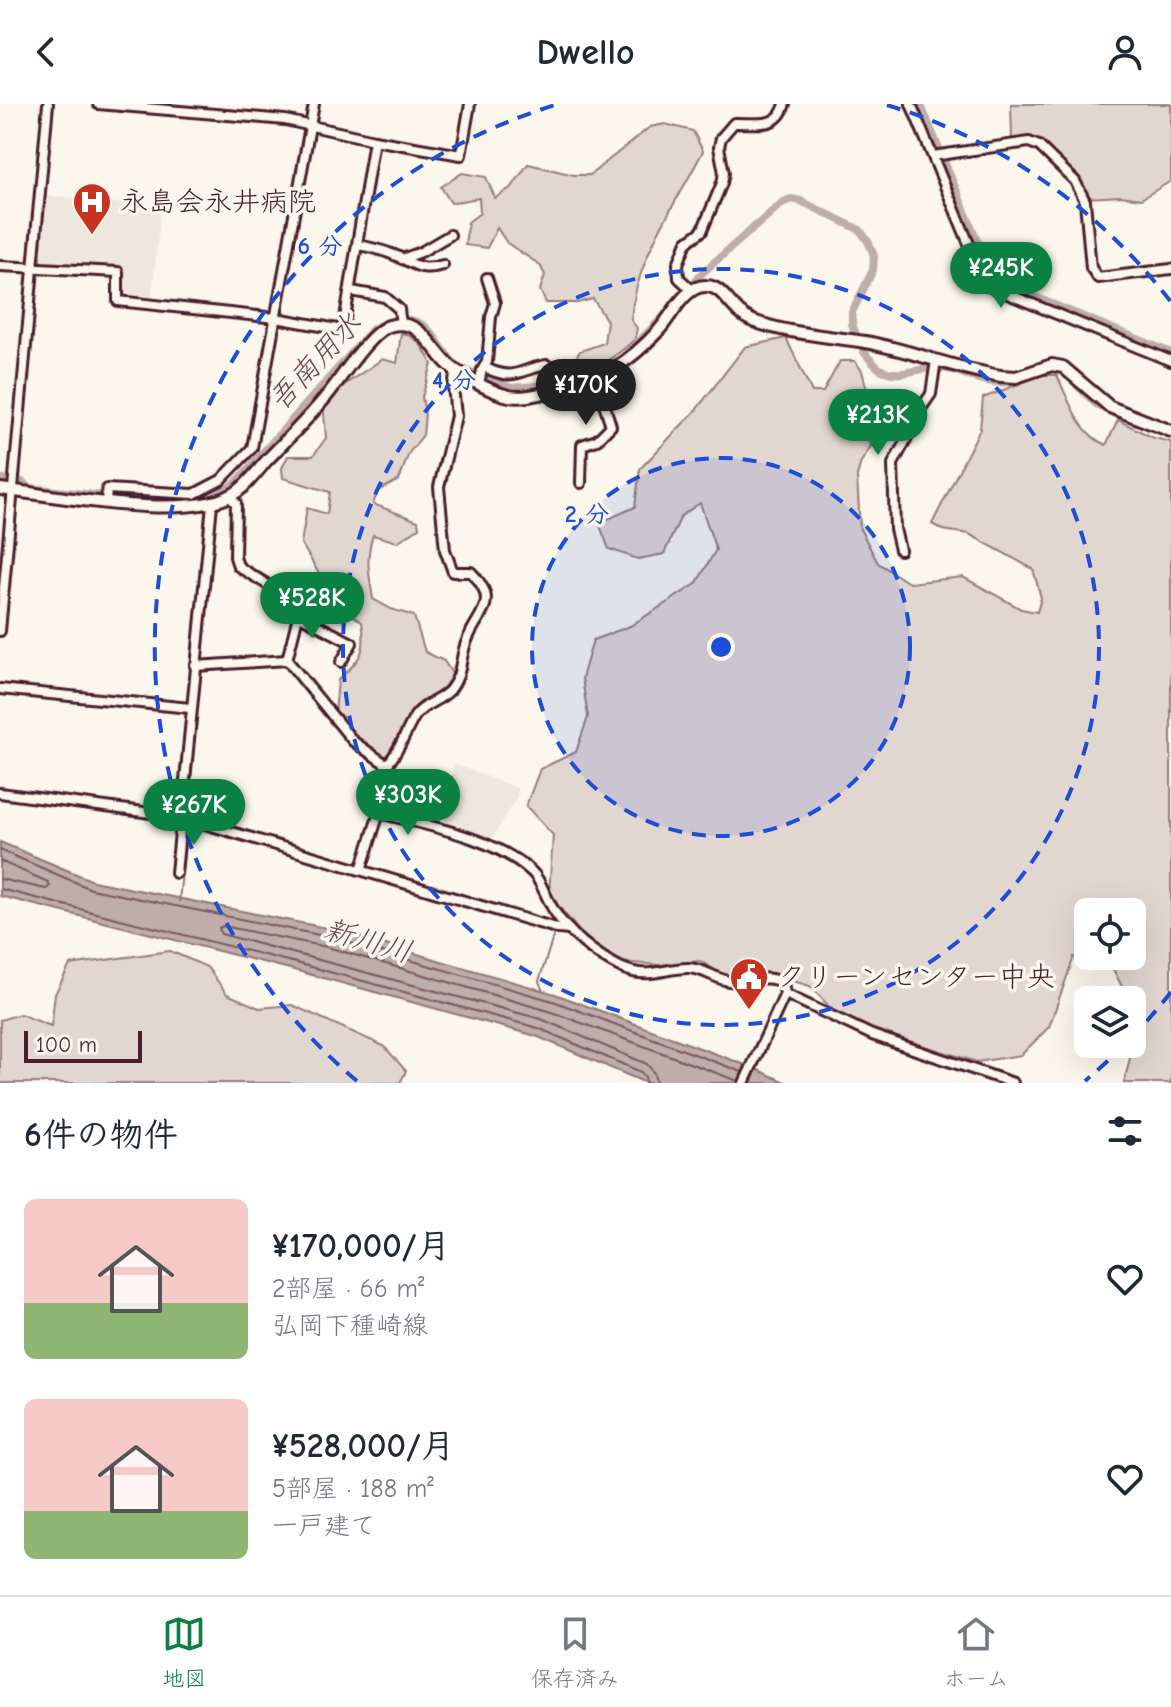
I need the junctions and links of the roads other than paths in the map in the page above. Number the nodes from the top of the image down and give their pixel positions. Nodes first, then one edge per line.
1 (48, 104) edge
2 (98, 104) edge
3 (314, 104) edge
4 (470, 104) edge
5 (785, 104) edge
6 (911, 104) edge
7 (311, 127) junction
8 (374, 140) junction
9 (933, 156) junction
10 (450, 235) dead end
11 (358, 245) junction
12 (402, 259) junction
13 (443, 265) dead end
14 (0, 266) edge
15 (35, 268) junction
16 (1171, 269) edge
17 (487, 278) dead end
18 (688, 287) junction
19 (351, 291) junction
20 (276, 318) junction
21 (401, 320) junction
22 (1171, 361) edge
23 (547, 365) dead end
24 (935, 365) junction
25 (456, 370) junction
26 (481, 374) junction
27 (550, 391) junction
28 (1171, 431) edge
29 (222, 481) junction
30 (581, 483) dead end
31 (12, 488) junction
32 (0, 489) edge
33 (225, 497) junction
34 (106, 500) junction
35 (900, 550) dead end
36 (3, 576) edge
37 (296, 614) junction
38 (0, 631) edge
39 (287, 660) junction
40 (341, 662) dead end
41 (195, 666) junction
42 (0, 689) edge
43 (190, 708) junction
44 (387, 765) junction
45 (0, 793) edge
46 (379, 813) junction
47 (186, 818) junction
48 (361, 870) junction
49 (176, 873) dead end
50 (569, 930) junction
51 (785, 994) junction
52 (744, 1083) edge
53 (1013, 1083) edge

1 - 15 street
2 - 7 street
3 - 7 street
4 - 8 street
5 - 18 street
6 - 9 street
7 - 8 street
7 - 20 street
8 - 11 street
9 - 16 street
9 - 22 street
10 - 12 street
11 - 12 street
11 - 19 street
12 - 13 street
14 - 15 street
15 - 20 street
15 - 31 street
17 - 26 street
18 - 24 main road
18 - 27 main road
19 - 20 street
19 - 21 street
20 - 29 street
21 - 25 main road
21 - 33 main road
23 - 26 street
24 - 28 main road
24 - 35 street
25 - 26 main road
25 - 44 street
26 - 27 main road
27 - 30 street
29 - 33 street
29 - 34 street
31 - 32 main road
31 - 34 main road
31 - 36 street
33 - 34 main road
33 - 37 street
33 - 41 street
36 - 38 street
37 - 39 street
37 - 40 street
39 - 41 street
39 - 44 street
41 - 43 street
42 - 43 street
43 - 47 street
44 - 46 street
45 - 47 street
46 - 48 street
46 - 50 street
47 - 48 street
47 - 49 street
48 - 50 street
50 - 51 street
51 - 52 street
51 - 53 street

